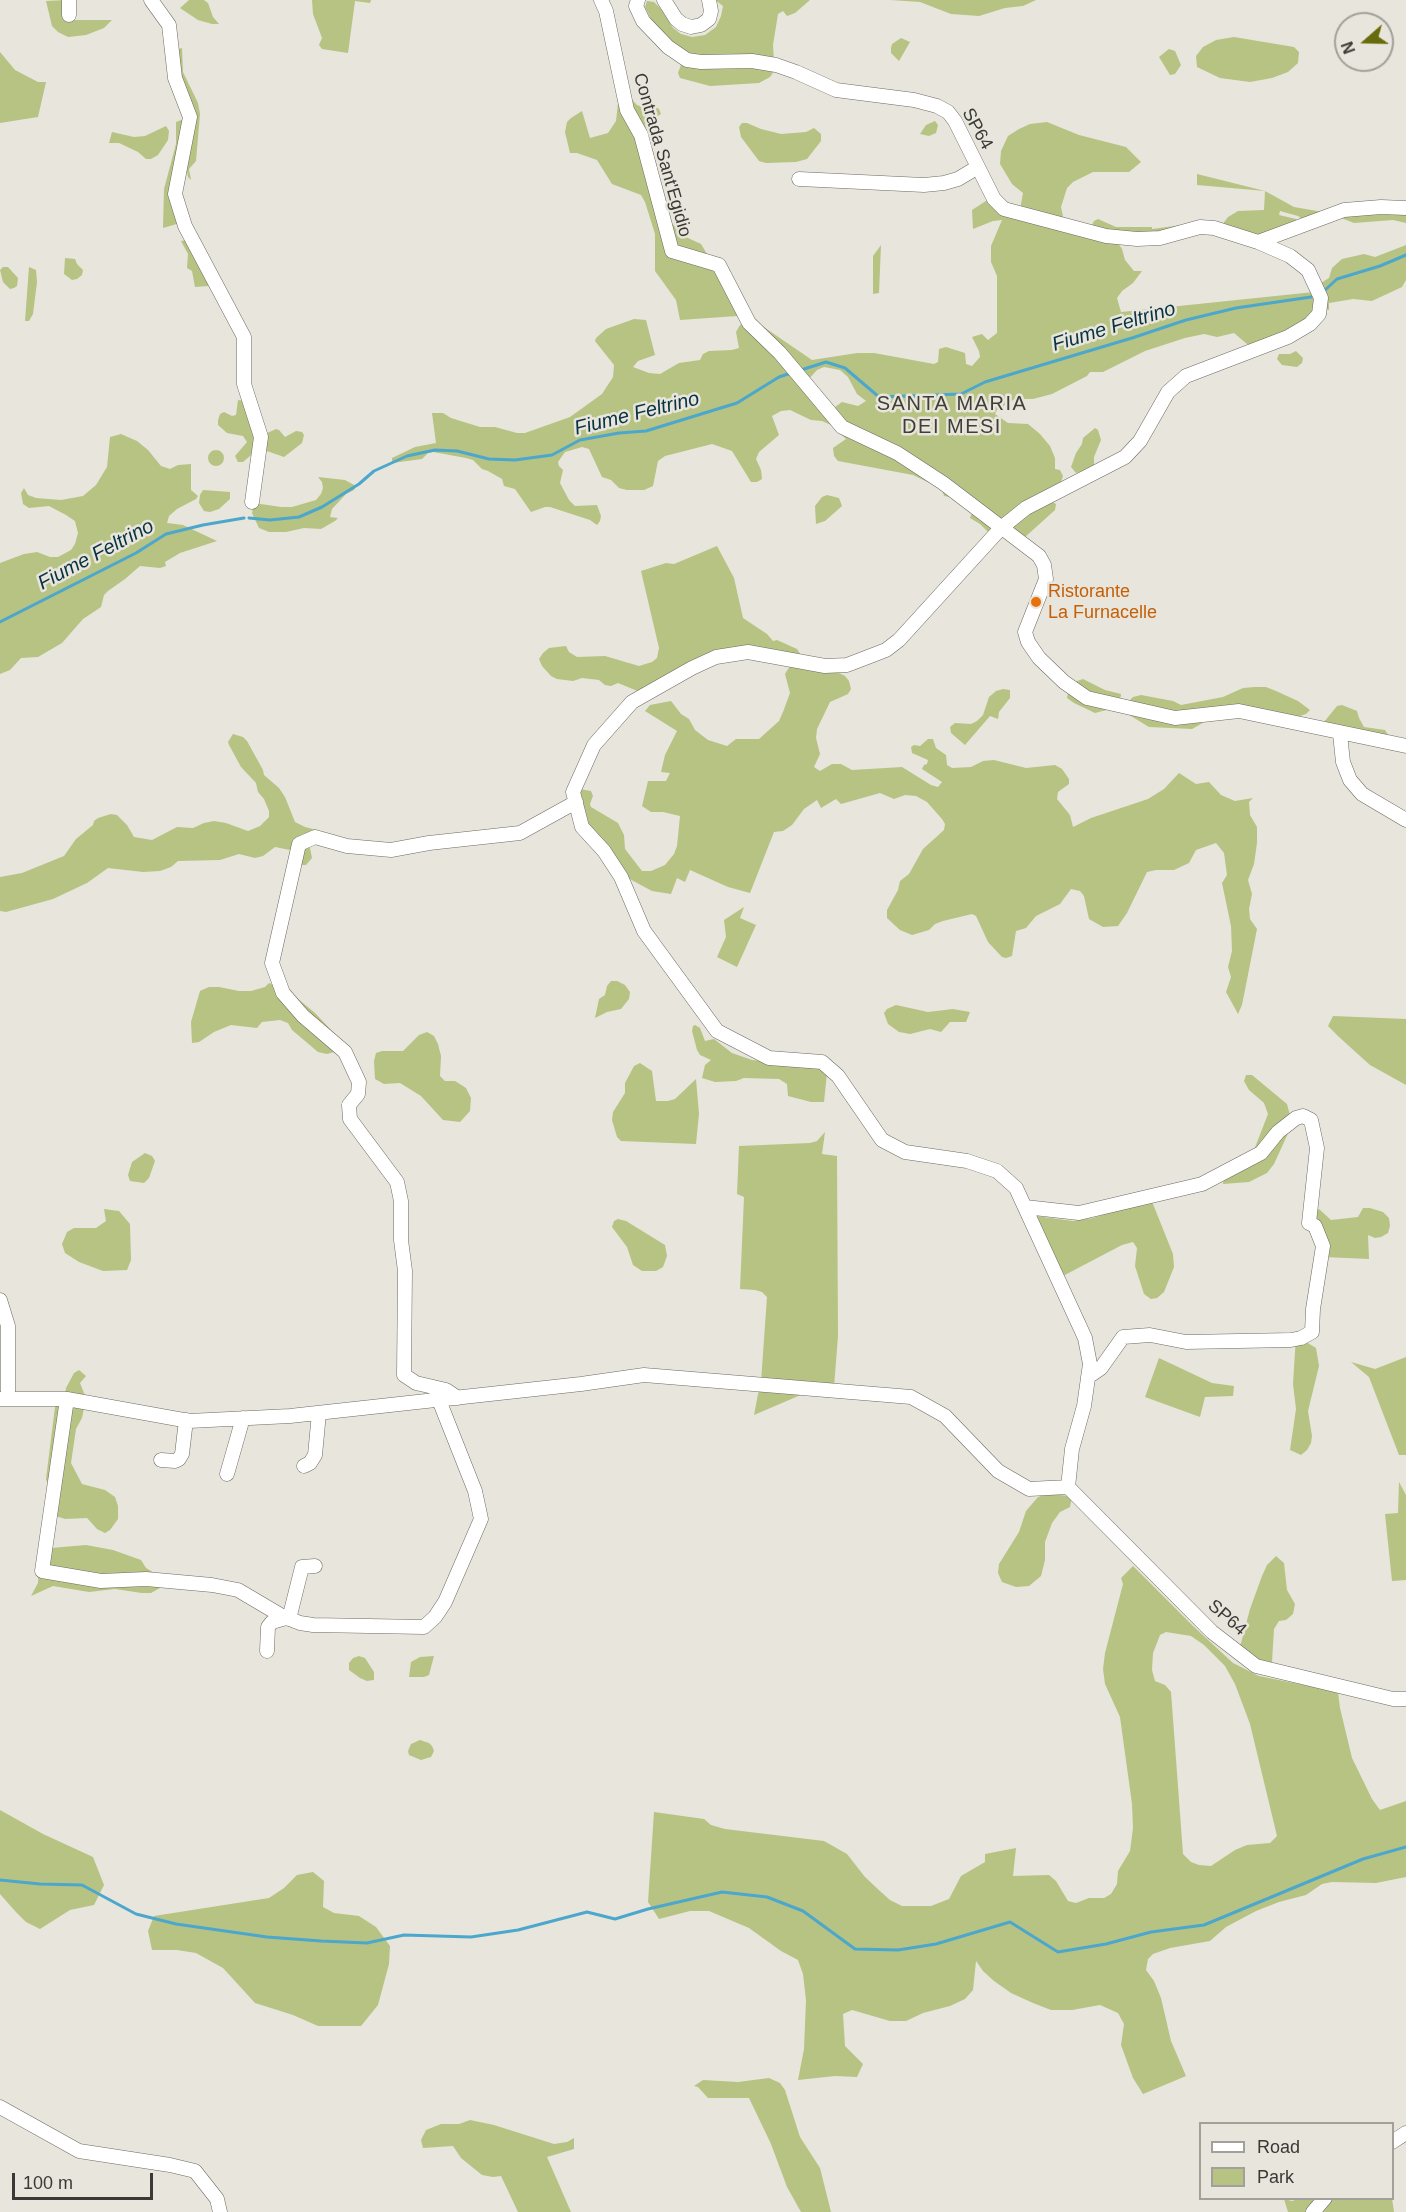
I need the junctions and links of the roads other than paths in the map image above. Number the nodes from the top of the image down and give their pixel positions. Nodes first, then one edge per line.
1 (69, 0) edge
2 (151, 0) edge
3 (601, 0) edge
4 (638, 0) edge
5 (664, 0) edge
6 (709, 0) edge
7 (69, 15) dead end
8 (978, 167) junction
9 (800, 179) dead end
10 (1406, 208) edge
11 (1258, 242) junction
12 (252, 502) dead end
13 (1001, 528) junction
14 (1340, 734) junction
15 (1406, 746) edge
16 (576, 802) junction
17 (1406, 820) edge
18 (1025, 1207) junction
19 (0, 1300) edge
20 (4, 1345) edge
21 (1088, 1377) junction
22 (458, 1398) junction
23 (4, 1399) edge
24 (67, 1399) junction
25 (439, 1400) junction
26 (320, 1413) junction
27 (243, 1418) junction
28 (186, 1420) junction
29 (161, 1460) dead end
30 (304, 1466) dead end
31 (227, 1474) dead end
32 (1068, 1487) junction
33 (315, 1566) dead end
34 (288, 1618) junction
35 (267, 1651) dead end
36 (1406, 1699) edge
37 (0, 2108) edge
38 (1323, 2200) edge
39 (220, 2212) edge
40 (1313, 2212) edge

1 - 7 street
2 - 12 street
3 - 13 street, Contrada Sant'Egidio
4 - 8 street, SP64
5 - 6 street
8 - 9 street
8 - 11 street, SP64
10 - 11 street
11 - 13 street, SP64
13 - 14 street
13 - 16 street
14 - 15 street
14 - 17 street
16 - 18 street
16 - 22 street
18 - 21 street
18 - 21 street
19 - 20 street
20 - 23 street
21 - 32 street
22 - 25 street
22 - 32 street
23 - 24 street
24 - 28 street
24 - 34 street
25 - 26 street
25 - 34 street
26 - 27 street
26 - 30 street
27 - 28 street
27 - 31 street
28 - 29 street
32 - 36 street, SP64 / SP64
33 - 34 street
34 - 35 street
37 - 39 street
38 - 40 street

